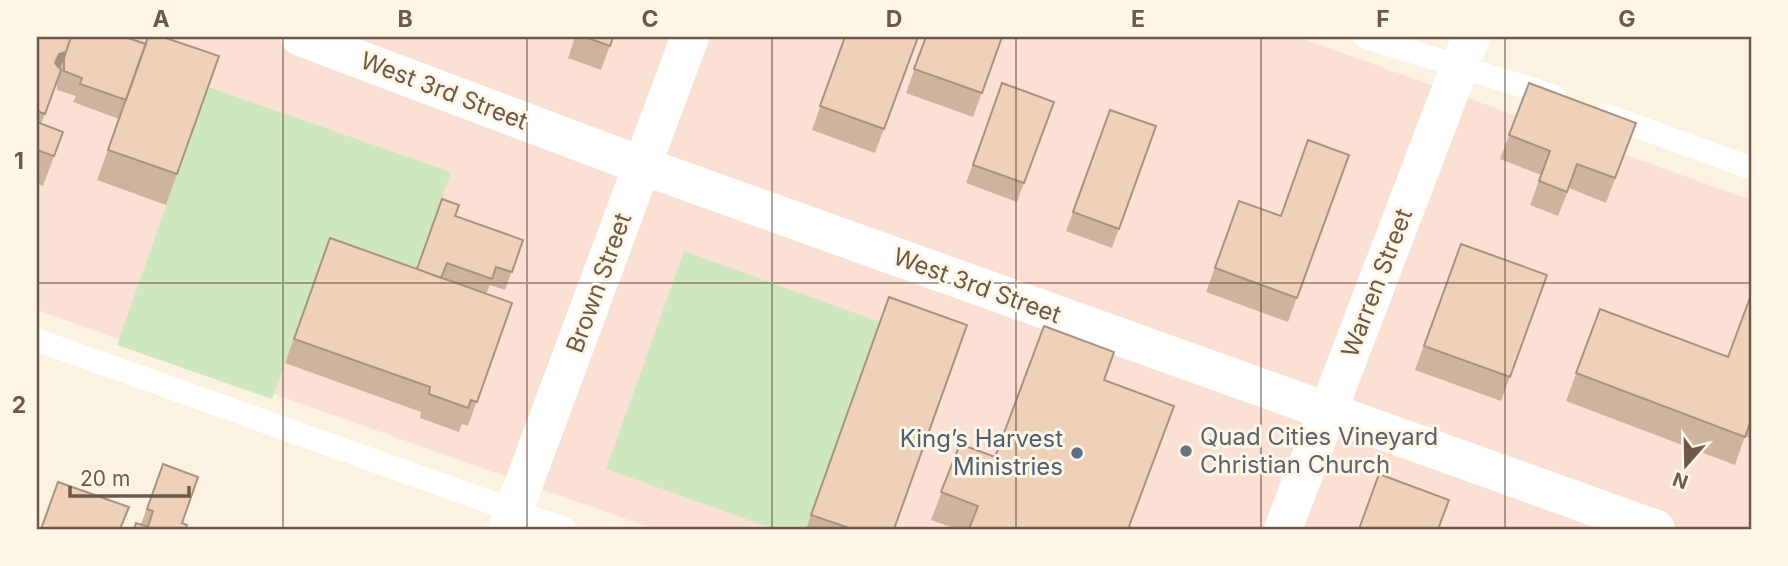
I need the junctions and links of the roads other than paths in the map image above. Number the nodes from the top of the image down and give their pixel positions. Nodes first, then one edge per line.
1 (303, 37) edge
2 (690, 37) edge
3 (1365, 37) edge
4 (1465, 52) edge
5 (643, 166) junction
6 (1751, 168) edge
7 (37, 340) edge
8 (1328, 412) junction
9 (510, 520) edge
10 (565, 529) edge
11 (1283, 529) edge
12 (1656, 529) edge

1 - 5 street, West 3rd Street
2 - 5 street, Brown Street
3 - 4 lane
4 - 6 lane
4 - 8 street, Warren Street
5 - 8 street, West 3rd Street
5 - 9 street, Brown Street
7 - 9 lane
8 - 11 street, Warren Street
8 - 12 street, West 3rd Street
9 - 10 lane

